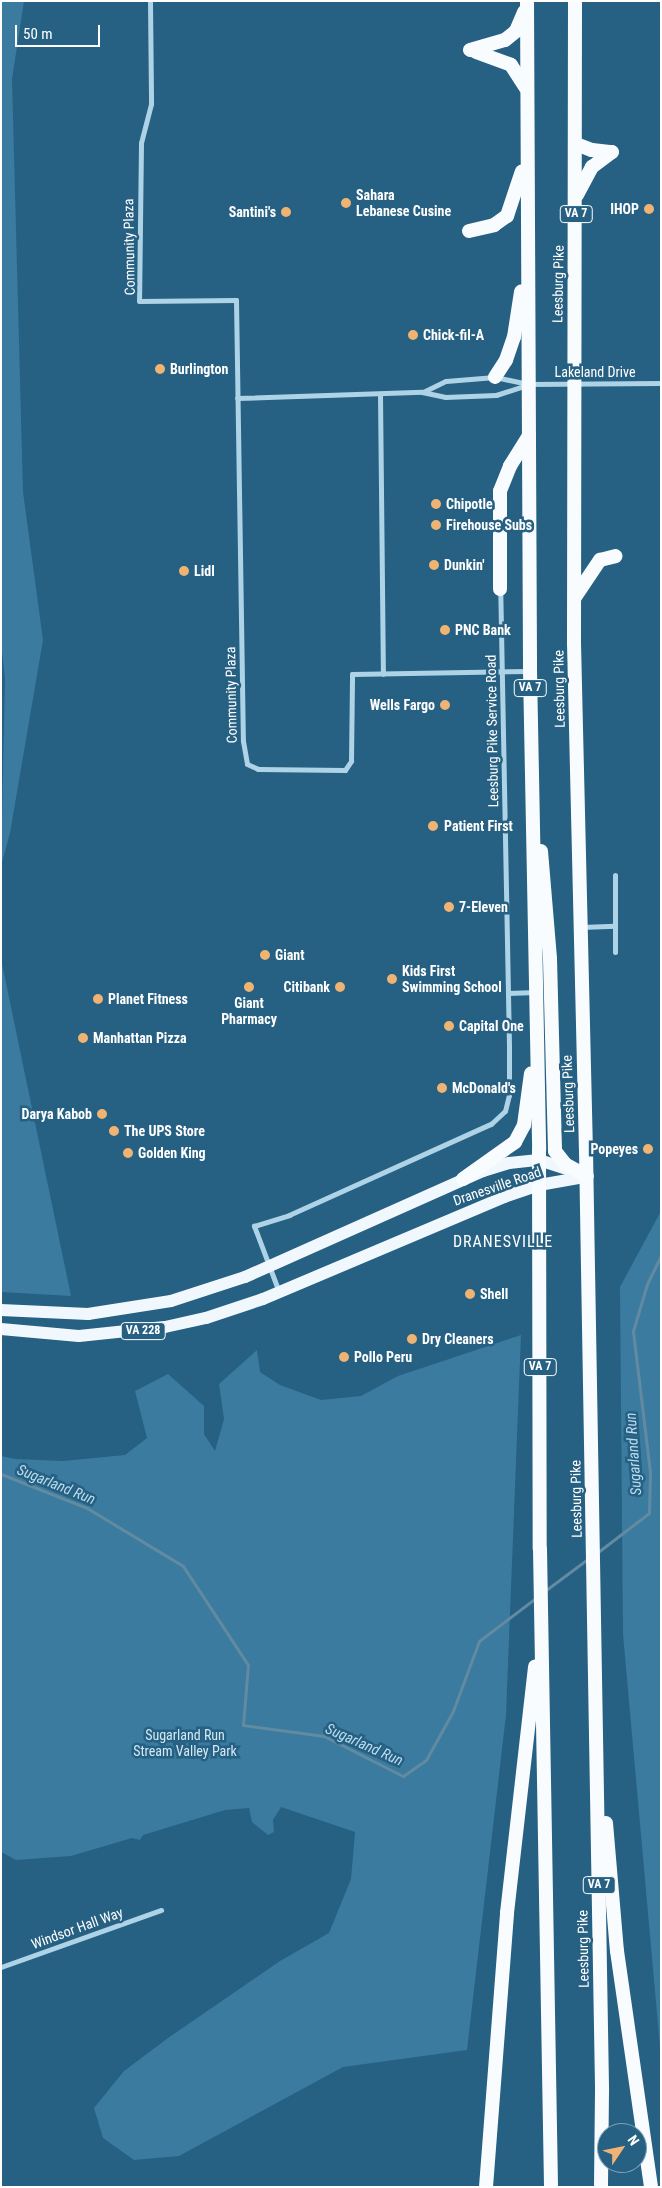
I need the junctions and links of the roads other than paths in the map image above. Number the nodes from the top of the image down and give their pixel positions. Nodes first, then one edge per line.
1 (150, 1) edge
2 (575, 1) edge
3 (527, 3) edge
4 (527, 91) junction
5 (576, 144) junction
6 (526, 156) junction
7 (576, 197) junction
8 (469, 231) dead end
9 (527, 265) junction
10 (495, 377) junction
11 (573, 383) junction
12 (661, 383) edge
13 (529, 384) junction
14 (422, 392) junction
15 (380, 394) junction
16 (238, 398) junction
17 (529, 436) junction
18 (616, 556) dead end
19 (500, 589) joint
20 (574, 597) junction
21 (530, 671) junction
22 (503, 672) junction
23 (383, 674) junction
24 (533, 796) junction
25 (615, 875) dead end
26 (615, 926) junction
27 (581, 927) junction
28 (615, 952) dead end
29 (536, 992) junction
30 (508, 993) junction
31 (537, 1025) junction
32 (539, 1160) junction
33 (587, 1176) junction
34 (463, 1179) junction
35 (539, 1185) junction
36 (269, 1267) junction
37 (280, 1292) junction
38 (1, 1310) edge
39 (1, 1329) edge
40 (541, 1619) junction
41 (594, 1654) junction
42 (161, 1910) dead end
43 (1, 1967) edge
44 (490, 2116) junction
45 (651, 2186) edge
46 (480, 2187) edge
47 (486, 2187) edge
48 (551, 2187) edge
49 (601, 2187) edge

1 - 16 street, Community Plaza
2 - 5 highway, Leesburg Pike / VA 7
3 - 4 highway, Leesburg Pike / VA 7
3 - 4 highway
4 - 6 highway, Leesburg Pike / VA 7
5 - 7 highway, Leesburg Pike / VA 7
5 - 7 highway
6 - 8 highway
6 - 9 highway, Leesburg Pike / VA 7
7 - 11 highway, Leesburg Pike / VA 7
9 - 10 highway
9 - 13 highway, Leesburg Pike / VA 7
10 - 13 street
10 - 14 street
11 - 12 street, Lakeland Drive
11 - 13 street, Lakeland Drive
11 - 20 highway, Leesburg Pike / VA 7
13 - 14 street
13 - 17 highway, Leesburg Pike / VA 7
14 - 15 street
15 - 16 street
15 - 23 street
16 - 23 street, Community Plaza
17 - 19 highway
17 - 21 highway, Leesburg Pike / VA 7
18 - 20 highway
19 - 22 street, Leesburg Pike Service Road
20 - 27 highway, Leesburg Pike / VA 7
21 - 22 street, Community Plaza
21 - 24 highway, Leesburg Pike / VA 7
22 - 23 street, Community Plaza
22 - 30 street, Leesburg Pike Service Road
24 - 29 highway, Leesburg Pike / VA 7
24 - 33 highway
25 - 26 street
26 - 27 street
26 - 28 street
27 - 33 highway, Leesburg Pike / VA 7
29 - 30 street
29 - 31 highway, Leesburg Pike / VA 7
30 - 36 street, Leesburg Pike Service Road
31 - 32 highway, Leesburg Pike / VA 7
31 - 34 highway
32 - 33 main road, Dranesville Road / VA 228
32 - 34 main road, Dranesville Road / VA 228
32 - 35 highway, Leesburg Pike / VA 7
33 - 35 main road, Dranesville Road / VA 228
33 - 41 highway, Leesburg Pike / VA 7
34 - 36 main road, Dranesville Road / VA 228
35 - 37 main road, Dranesville Road / VA 228
35 - 40 highway, Leesburg Pike / VA 7
36 - 37 street
36 - 38 main road, Dranesville Road / VA 228
37 - 39 main road, Dranesville Road / VA 228
40 - 44 highway
40 - 48 highway, Leesburg Pike / VA 7
41 - 45 highway
41 - 49 highway, Leesburg Pike / VA 7
42 - 43 street, Windsor Hall Way
44 - 46 highway
44 - 47 highway

